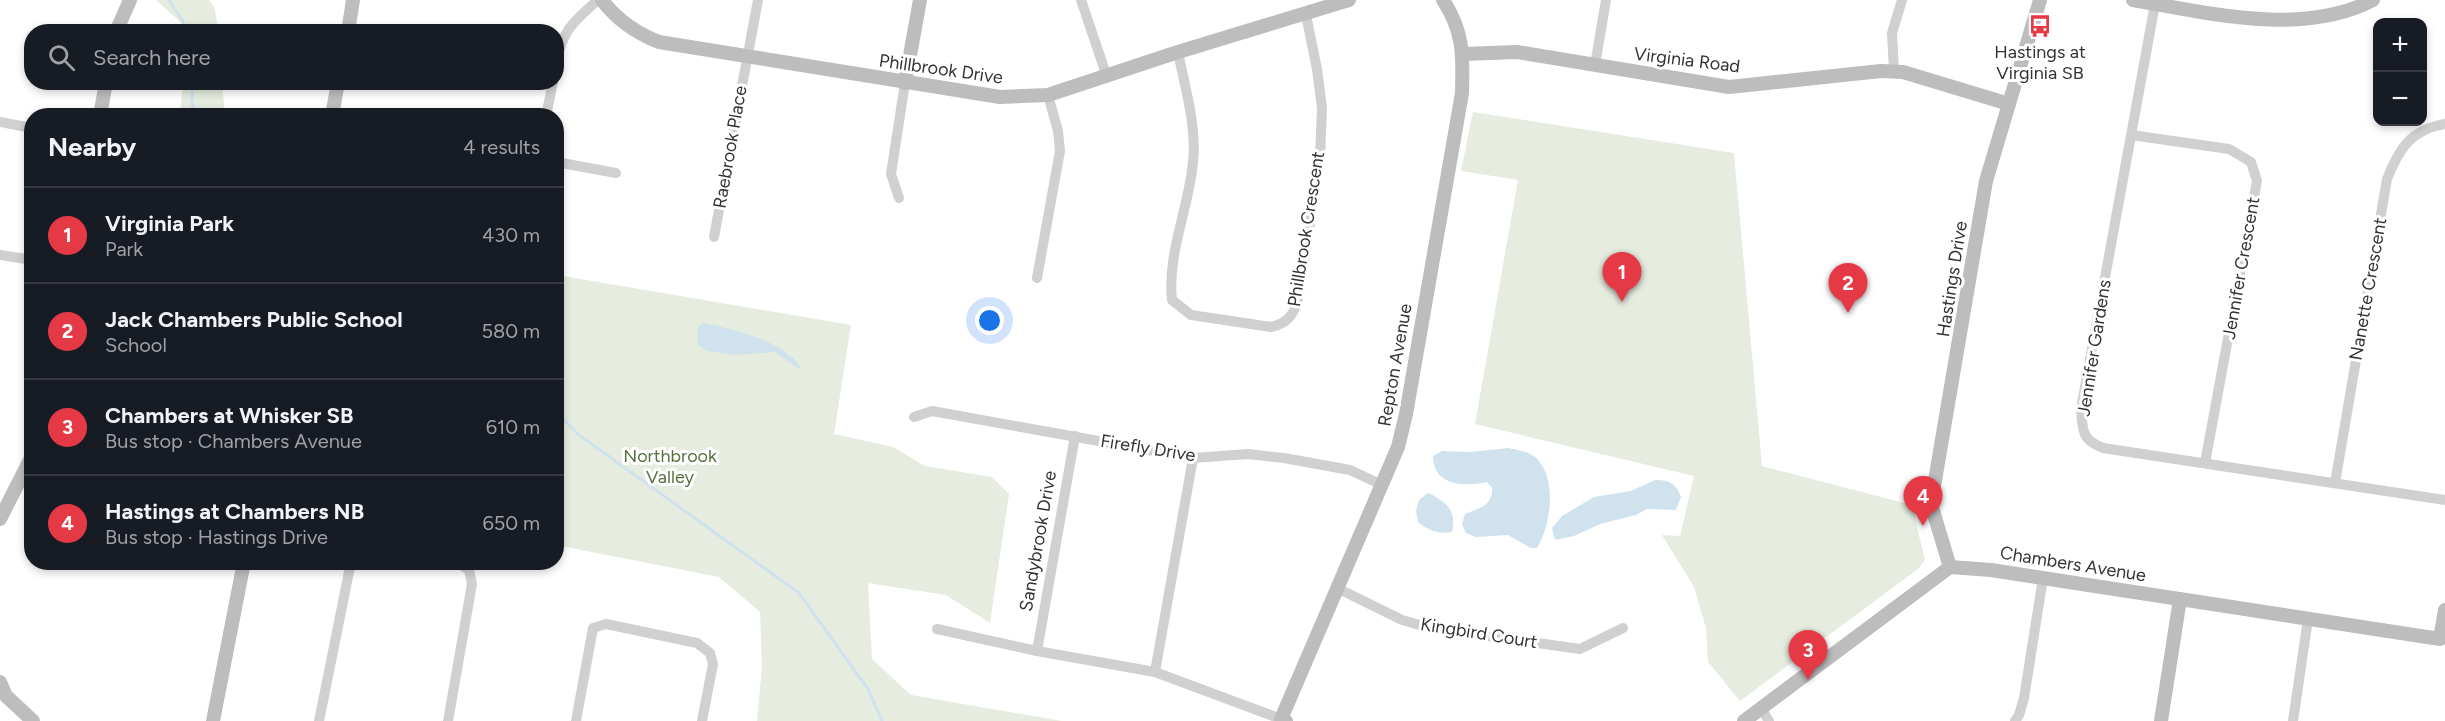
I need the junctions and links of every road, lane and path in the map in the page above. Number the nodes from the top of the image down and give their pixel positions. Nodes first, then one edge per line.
1 (130, 0) edge
2 (353, 0) edge
3 (600, 0) edge
4 (758, 0) edge
5 (920, 0) edge
6 (1081, 0) edge
7 (1349, 0) edge
8 (1443, 0) edge
9 (1606, 0) edge
10 (1902, 0) edge
11 (2040, 0) edge
12 (2133, 0) edge
13 (2373, 0) edge
14 (2155, 4) junction
15 (1306, 15) junction
16 (120, 24) edge
17 (349, 24) edge
18 (564, 37) edge
19 (1178, 52) junction
20 (1464, 54) junction
21 (747, 57) junction
22 (1595, 65) junction
23 (1894, 71) junction
24 (1107, 77) junction
25 (905, 83) junction
26 (105, 90) edge
27 (337, 90) edge
28 (551, 90) edge
29 (1048, 95) junction
30 (2009, 104) junction
31 (101, 108) edge
32 (333, 108) edge
33 (548, 108) edge
34 (0, 122) edge
35 (2445, 124) edge
36 (24, 126) edge
37 (2131, 135) junction
38 (564, 163) edge
39 (616, 173) dead end
40 (899, 198) dead end
41 (714, 237) dead end
42 (0, 255) edge
43 (24, 259) edge
44 (1037, 278) dead end
45 (914, 417) dead end
46 (1075, 436) junction
47 (1193, 458) junction
48 (2205, 463) junction
49 (24, 472) edge
50 (2335, 483) junction
51 (1382, 485) junction
52 (2445, 500) edge
53 (0, 519) edge
54 (1950, 567) junction
55 (242, 570) edge
56 (349, 570) edge
57 (470, 570) edge
58 (2043, 578) junction
59 (1337, 588) junction
60 (2180, 599) junction
61 (2445, 610) edge
62 (2308, 619) junction
63 (1623, 628) dead end
64 (937, 629) dead end
65 (2443, 639) edge
66 (1037, 651) junction
67 (1155, 672) junction
68 (0, 682) edge
69 (3, 698) edge
70 (1761, 708) junction
71 (1284, 720) edge
72 (33, 721) edge
73 (213, 721) edge
74 (319, 721) edge
75 (448, 721) edge
76 (576, 721) edge
77 (702, 721) edge
78 (1744, 721) edge
79 (1769, 721) edge
80 (2014, 721) edge
81 (2161, 721) edge
82 (2293, 721) edge

1 - 16 street
2 - 17 street
3 - 18 street
3 - 21 street, Phillbrook Drive
4 - 21 street, Raebrook Place
5 - 25 street
6 - 24 street
7 - 15 street, Phillbrook Drive
8 - 20 street, Repton Avenue
9 - 22 street
10 - 23 street
11 - 30 street, Hastings Drive
12 - 14 street
13 - 14 street
14 - 37 street, Jennifer Gardens
15 - 19 street, Phillbrook Drive
15 - 19 street, Phillbrook Crescent
19 - 24 street, Phillbrook Drive
20 - 22 street, Virginia Road
20 - 51 street, Repton Avenue
21 - 25 street, Phillbrook Drive
21 - 41 street, Raebrook Place
22 - 23 street, Virginia Road
23 - 30 street, Virginia Road
24 - 29 street, Phillbrook Drive
25 - 29 street, Phillbrook Drive
25 - 40 street
26 - 31 street
27 - 32 street
28 - 33 street
29 - 44 street
30 - 54 street, Hastings Drive
34 - 36 street
35 - 50 street, Nanette Crescent
37 - 48 street, Jennifer Crescent
37 - 48 street, Jennifer Gardens
38 - 39 street
42 - 43 street
45 - 46 street, Firefly Drive
46 - 47 street, Firefly Drive
46 - 66 street, Sandybrook Drive
47 - 51 street, Firefly Drive
47 - 67 street
48 - 50 street, Jennifer Gardens
49 - 53 street
50 - 52 street, Jennifer Gardens
51 - 59 street, Repton Avenue
54 - 58 street, Chambers Avenue
54 - 70 street
55 - 73 street
56 - 74 street
57 - 75 street
58 - 60 street, Chambers Avenue
58 - 80 street
59 - 63 street, Kingbird Court
59 - 71 street, Repton Avenue
60 - 62 street, Chambers Avenue
60 - 81 street
61 - 65 street
62 - 65 street, Chambers Avenue
62 - 82 street
64 - 66 street
66 - 67 street
67 - 71 street
68 - 69 street
69 - 72 street
70 - 78 street
70 - 79 street
76 - 77 street

